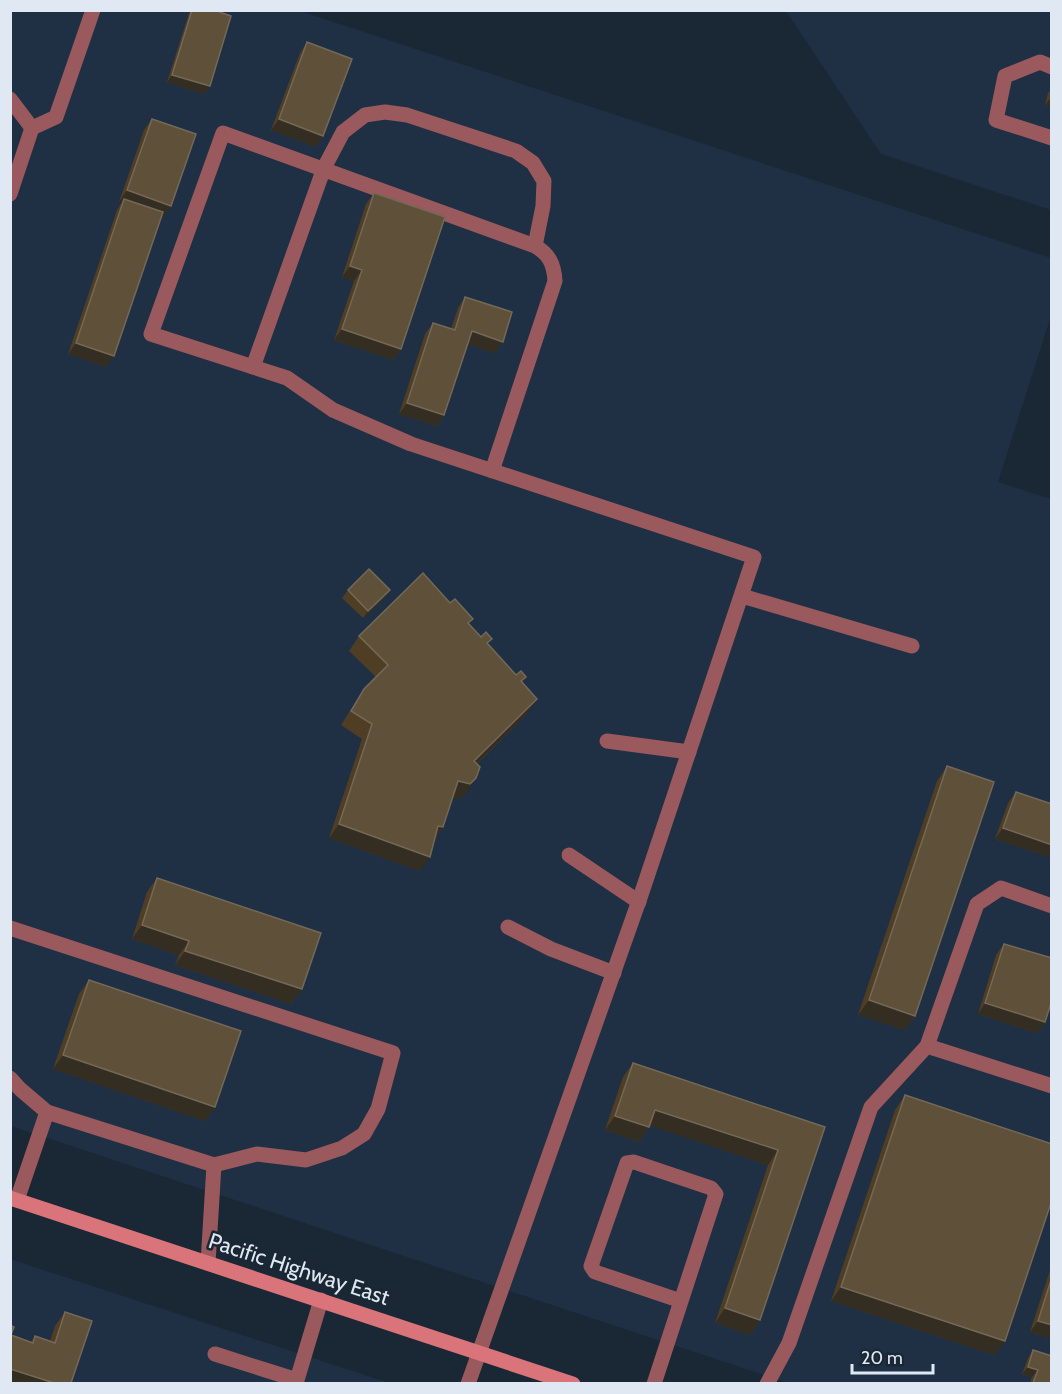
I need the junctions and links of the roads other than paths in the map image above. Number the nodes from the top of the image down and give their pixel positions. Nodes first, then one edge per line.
1 (93, 10) edge
2 (1052, 67) edge
3 (10, 99) edge
4 (32, 128) junction
5 (1052, 138) edge
6 (324, 168) junction
7 (10, 194) edge
8 (535, 246) junction
9 (253, 367) junction
10 (492, 471) junction
11 (742, 596) junction
12 (912, 646) dead end
13 (607, 741) dead end
14 (689, 752) junction
15 (569, 855) dead end
16 (639, 902) junction
17 (1052, 906) edge
18 (508, 927) dead end
19 (10, 928) edge
20 (614, 973) junction
21 (927, 1046) junction
22 (10, 1078) edge
23 (1052, 1086) edge
24 (47, 1112) junction
25 (214, 1164) junction
26 (14, 1199) edge
27 (208, 1263) junction
28 (321, 1300) junction
29 (681, 1301) junction
30 (479, 1353) junction
31 (215, 1354) dead end
32 (270, 1378) edge
33 (297, 1382) edge
34 (468, 1383) edge
35 (573, 1383) edge
36 (654, 1383) edge
37 (767, 1383) edge

1 - 4 lane
2 - 5 lane
3 - 4 lane
4 - 7 lane
6 - 8 lane
6 - 8 lane
6 - 9 lane
6 - 9 lane
8 - 10 lane
9 - 10 lane
10 - 11 lane
11 - 12 lane
11 - 14 lane
13 - 14 lane
14 - 16 lane
15 - 16 lane
16 - 20 lane
17 - 21 lane
18 - 20 lane
19 - 25 lane
20 - 30 lane
21 - 23 lane
21 - 37 lane
22 - 24 lane
24 - 25 lane
24 - 26 lane
25 - 27 lane
26 - 27 main road, Pacific Highway East
27 - 28 main road, Pacific Highway East
28 - 30 main road, Pacific Highway East
28 - 33 lane
29 - 29 lane
29 - 36 lane
30 - 34 lane
30 - 35 main road, Pacific Highway East
31 - 32 lane
32 - 33 lane

